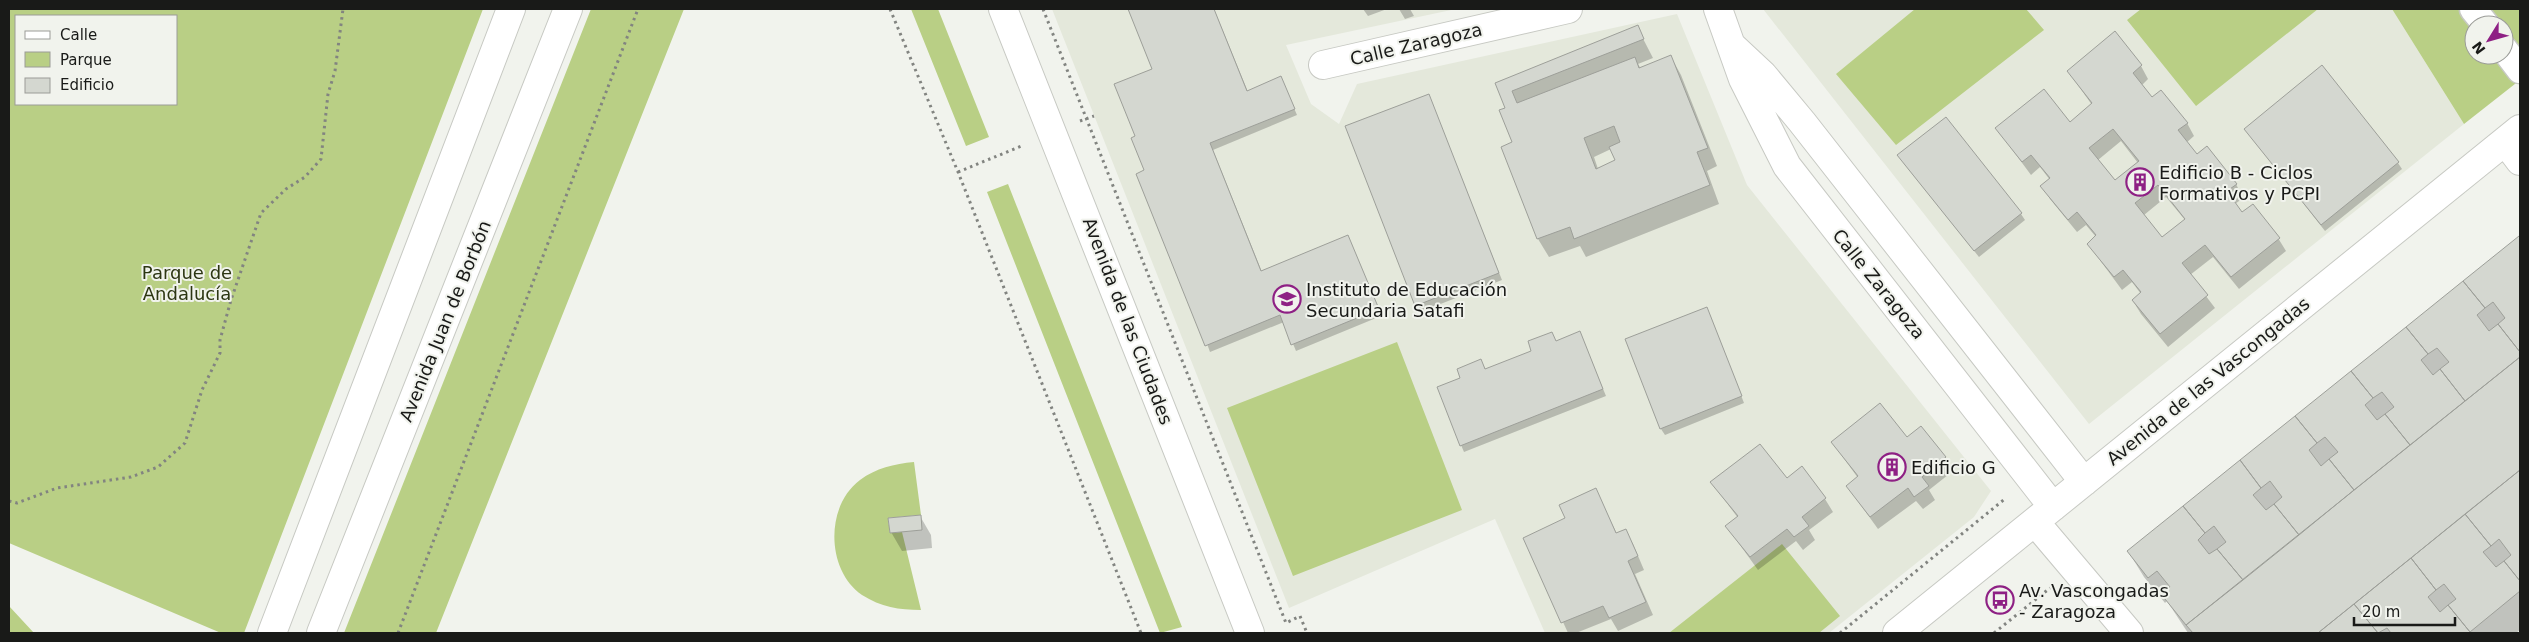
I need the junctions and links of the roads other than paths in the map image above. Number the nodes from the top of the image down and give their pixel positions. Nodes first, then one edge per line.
1 (511, 9) edge
2 (568, 9) edge
3 (1004, 9) edge
4 (1568, 9) edge
5 (1718, 9) edge
6 (1732, 46) junction
7 (1323, 65) dead end
8 (2515, 144) edge
9 (2084, 482) junction
10 (2044, 514) junction
11 (272, 633) edge
12 (321, 633) edge
13 (1250, 633) edge
14 (1897, 633) edge
15 (2129, 633) edge

1 - 11 street
2 - 12 street, Avenida Juan de Borbón
3 - 13 street, Avenida de las Ciudades
4 - 7 street, Calle Zaragoza
5 - 6 street, Calle Zaragoza
6 - 9 street, Calle Zaragoza
6 - 10 street, Calle Zaragoza
8 - 9 street, Avenida de las Vascongadas
9 - 10 street, Avenida de las Vascongadas
10 - 14 street, Avenida de las Vascongadas
10 - 15 street, Calle Zaragoza

